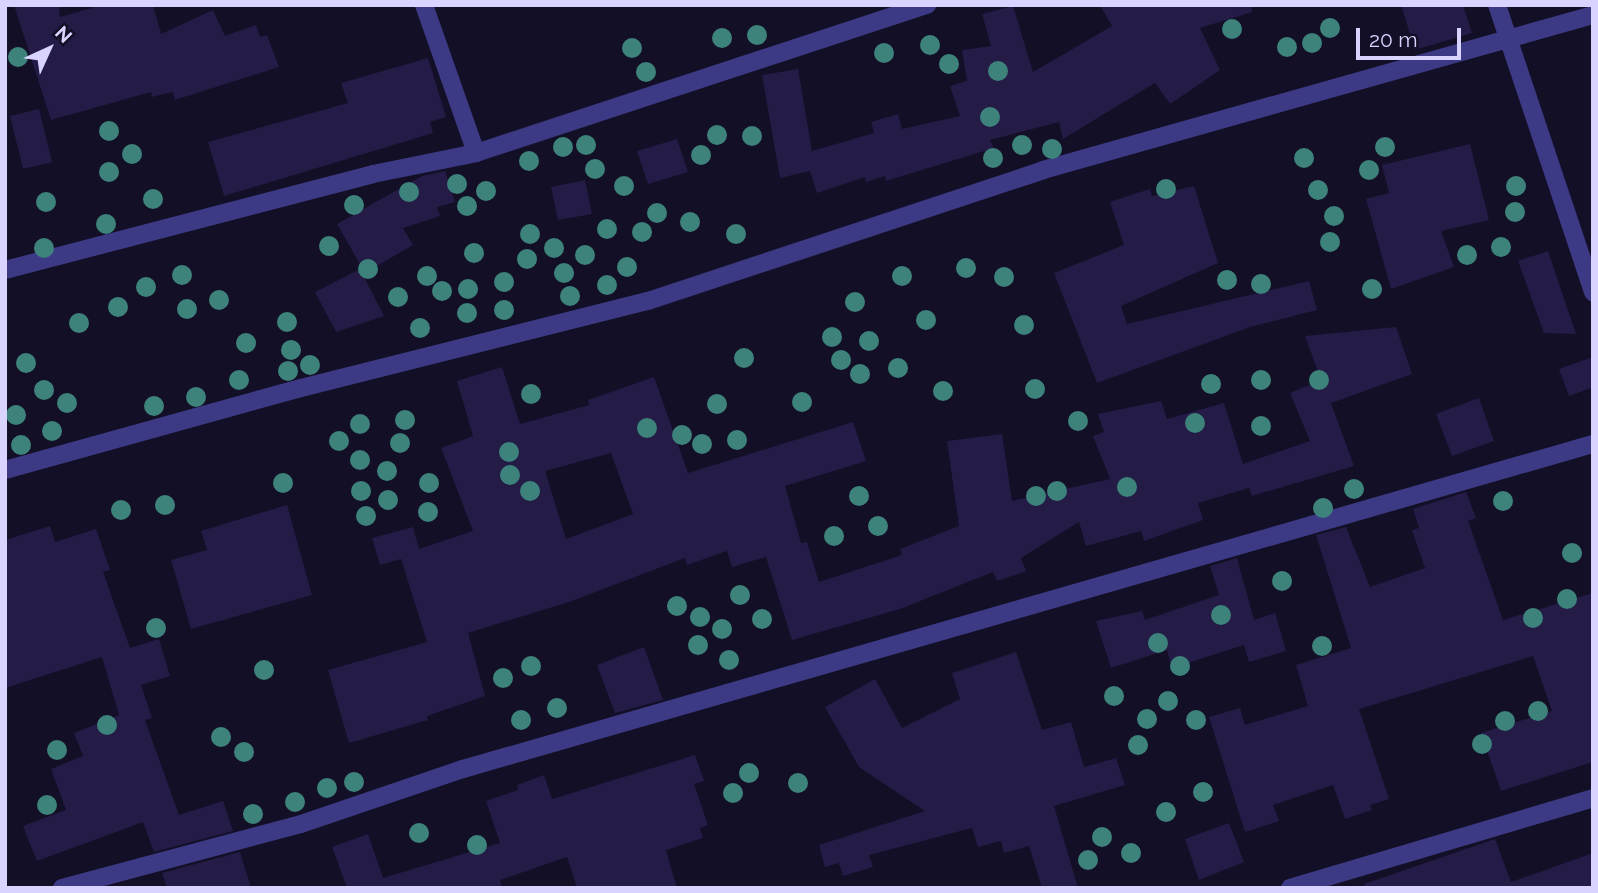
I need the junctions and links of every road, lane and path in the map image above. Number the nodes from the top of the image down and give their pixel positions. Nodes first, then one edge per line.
1 (424, 5) edge
2 (927, 5) edge
3 (1497, 5) edge
4 (1593, 15) edge
5 (1508, 37) junction
6 (476, 153) junction
7 (1587, 253) edge
8 (5, 270) edge
9 (1593, 292) edge
10 (1593, 444) edge
11 (5, 470) edge
12 (1593, 798) edge
13 (62, 888) edge
14 (1290, 888) edge

1 - 6 street
2 - 6 street
3 - 5 street
4 - 5 street
5 - 7 street
5 - 11 street
6 - 8 street
7 - 9 street
10 - 13 street
12 - 14 street

